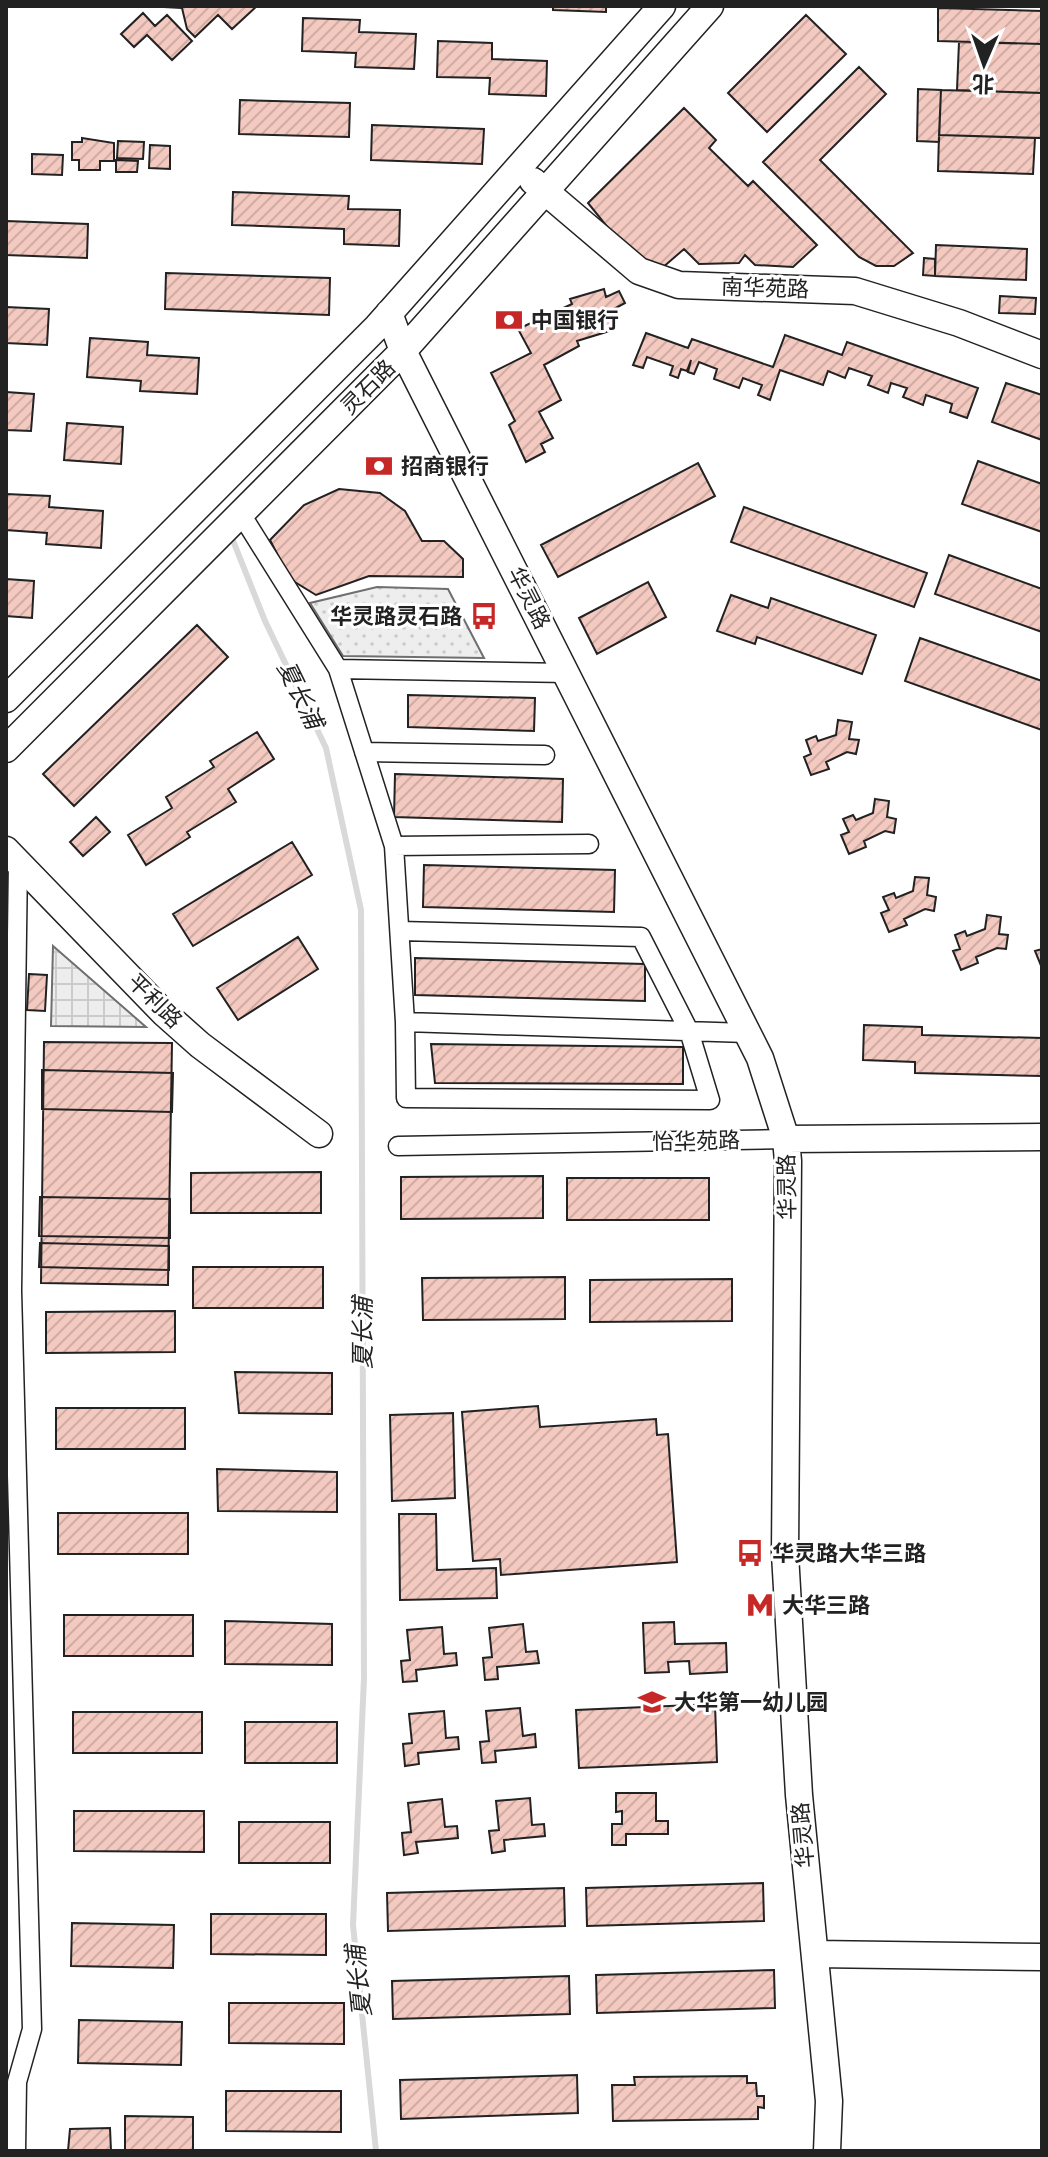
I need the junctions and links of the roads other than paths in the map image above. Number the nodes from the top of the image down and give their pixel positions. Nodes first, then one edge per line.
1 (662, 6) edge
2 (710, 6) edge
3 (517, 170) junction
4 (546, 191) junction
5 (389, 313) junction
6 (403, 351) junction
7 (1042, 355) edge
8 (241, 514) junction
9 (338, 669) junction
10 (567, 673) junction
11 (6, 699) edge
12 (6, 749) edge
13 (364, 752) junction
14 (545, 755) dead end
15 (589, 844) dead end
16 (394, 846) junction
17 (12, 856) edge
18 (400, 931) junction
19 (405, 1022) junction
20 (689, 1031) junction
21 (747, 1033) junction
22 (319, 1134) dead end
23 (1042, 1137) edge
24 (786, 1139) junction
25 (398, 1146) dead end
26 (815, 1954) junction
27 (1042, 1957) edge
28 (16, 2151) edge
29 (827, 2151) edge

1 - 3 main road, 灵石路
2 - 4 main road, 灵石路
3 - 4 main road, 南华苑路
3 - 5 main road, 灵石路
4 - 6 main road, 灵石路
4 - 7 main road, 南华苑路
5 - 6 main road, 华灵路
5 - 11 main road, 灵石路
6 - 8 main road, 灵石路
6 - 10 main road, 华灵路
8 - 9 street
8 - 12 main road, 灵石路
9 - 10 street
9 - 13 street
10 - 21 main road, 华灵路
13 - 14 street
13 - 16 street
15 - 16 street
16 - 18 street
17 - 22 main road, 平利路
17 - 28 street
18 - 19 street
18 - 20 street
19 - 20 street
19 - 20 street
20 - 21 street
21 - 24 main road, 华灵路
23 - 24 main road, 怡华苑路
24 - 25 street, 怡华苑路
24 - 26 main road, 华灵路
26 - 27 main road
26 - 29 main road, 华灵路

